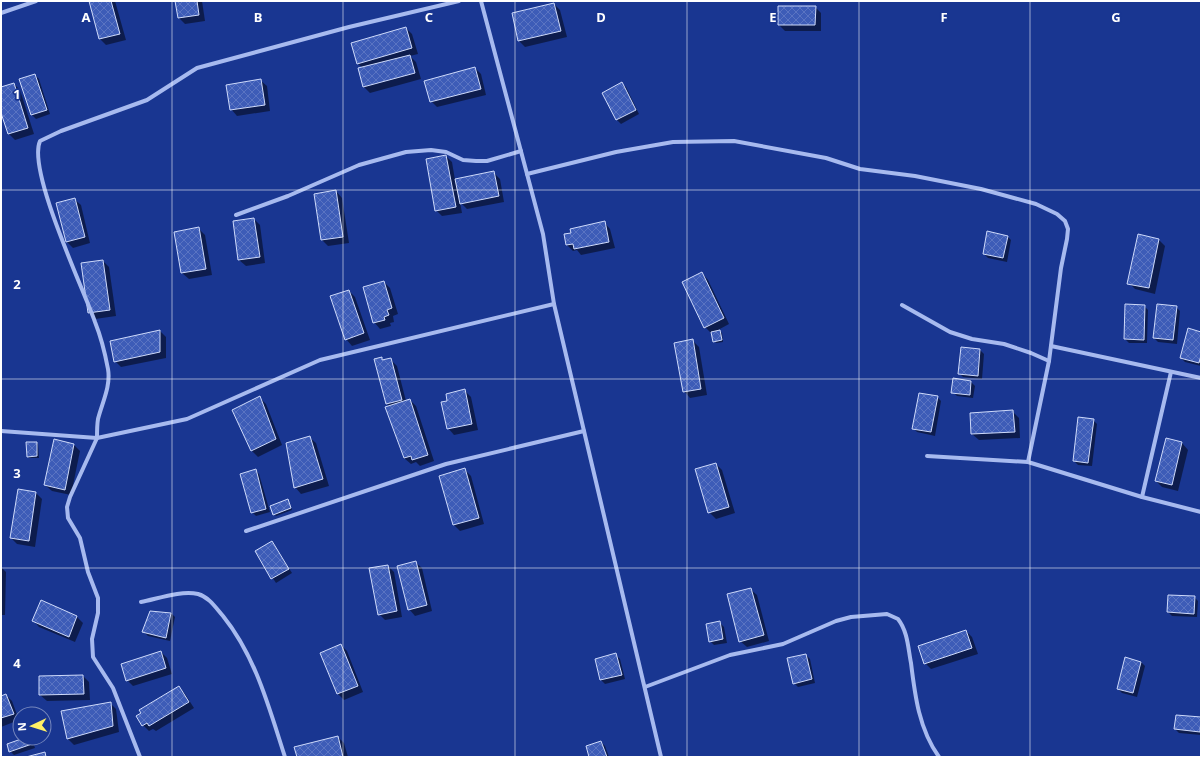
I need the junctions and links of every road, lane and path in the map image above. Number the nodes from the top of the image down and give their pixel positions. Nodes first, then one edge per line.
1 (36, 1) edge
2 (459, 1) edge
3 (481, 1) edge
4 (1, 13) edge
5 (521, 151) junction
6 (527, 174) junction
7 (236, 215) dead end
8 (554, 304) junction
9 (902, 305) dead end
10 (1051, 346) junction
11 (1049, 361) junction
12 (1171, 372) junction
13 (1201, 378) edge
14 (1, 431) edge
15 (584, 431) junction
16 (97, 438) junction
17 (927, 456) dead end
18 (1028, 462) junction
19 (1142, 497) junction
20 (1201, 512) edge
21 (246, 531) dead end
22 (141, 602) dead end
23 (645, 687) junction
24 (140, 757) edge
25 (285, 757) edge
26 (661, 757) edge
27 (939, 757) edge

1 - 4 street
2 - 16 street
3 - 5 street
5 - 6 street
5 - 7 street
6 - 8 street
6 - 10 street
8 - 15 street
8 - 16 street
9 - 11 street
10 - 11 street
10 - 12 street
11 - 18 street
12 - 13 street
12 - 19 street
14 - 16 street
15 - 21 street
15 - 23 street
16 - 24 street
17 - 18 street
18 - 19 street
19 - 20 street
22 - 25 street
23 - 26 street
23 - 27 street

